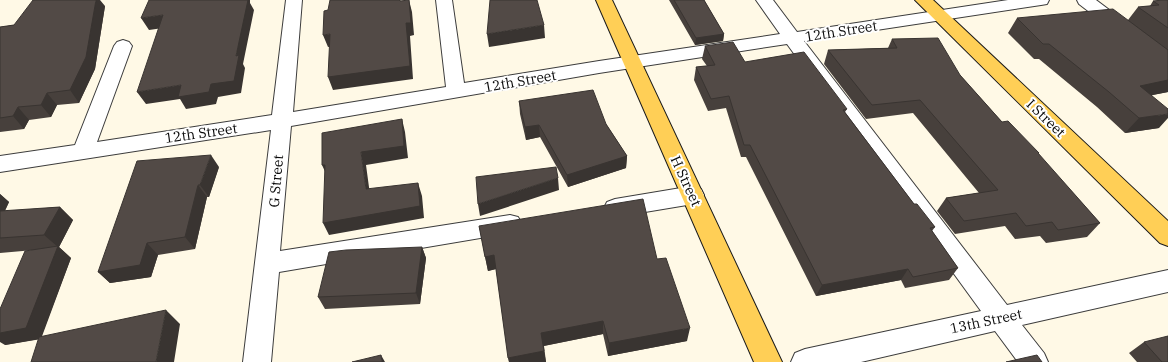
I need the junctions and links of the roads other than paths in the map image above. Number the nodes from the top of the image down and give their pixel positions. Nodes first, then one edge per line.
1 (294, 0) edge
2 (444, 0) edge
3 (604, 0) edge
4 (764, 0) edge
5 (923, 0) edge
6 (1041, 0) edge
7 (1085, 0) edge
8 (940, 16) junction
9 (792, 38) junction
10 (123, 46) dead end
11 (632, 62) junction
12 (1168, 63) edge
13 (456, 92) junction
14 (281, 121) junction
15 (83, 151) junction
16 (0, 164) edge
17 (693, 195) junction
18 (591, 212) edge
19 (528, 222) edge
20 (1168, 236) edge
21 (268, 263) junction
22 (1168, 281) edge
23 (1001, 318) junction
24 (258, 362) edge
25 (768, 362) edge
26 (805, 362) edge
27 (1034, 362) edge

1 - 14 street, G Street
2 - 13 street
3 - 11 main road, H Street
4 - 9 street
5 - 8 main road, I Street
6 - 8 street, 12th Street
7 - 12 street
8 - 9 street, 12th Street
8 - 20 main road, I Street
9 - 11 street, 12th Street
9 - 23 street
10 - 15 street
11 - 13 street, 12th Street
11 - 17 main road, H Street
13 - 14 street, 12th Street
14 - 15 street, 12th Street
14 - 21 street, G Street
15 - 16 street, 12th Street
17 - 18 street
17 - 25 main road, H Street
19 - 21 street
21 - 24 street, G Street
22 - 23 street, 13th Street
23 - 26 street, 13th Street
23 - 27 street

